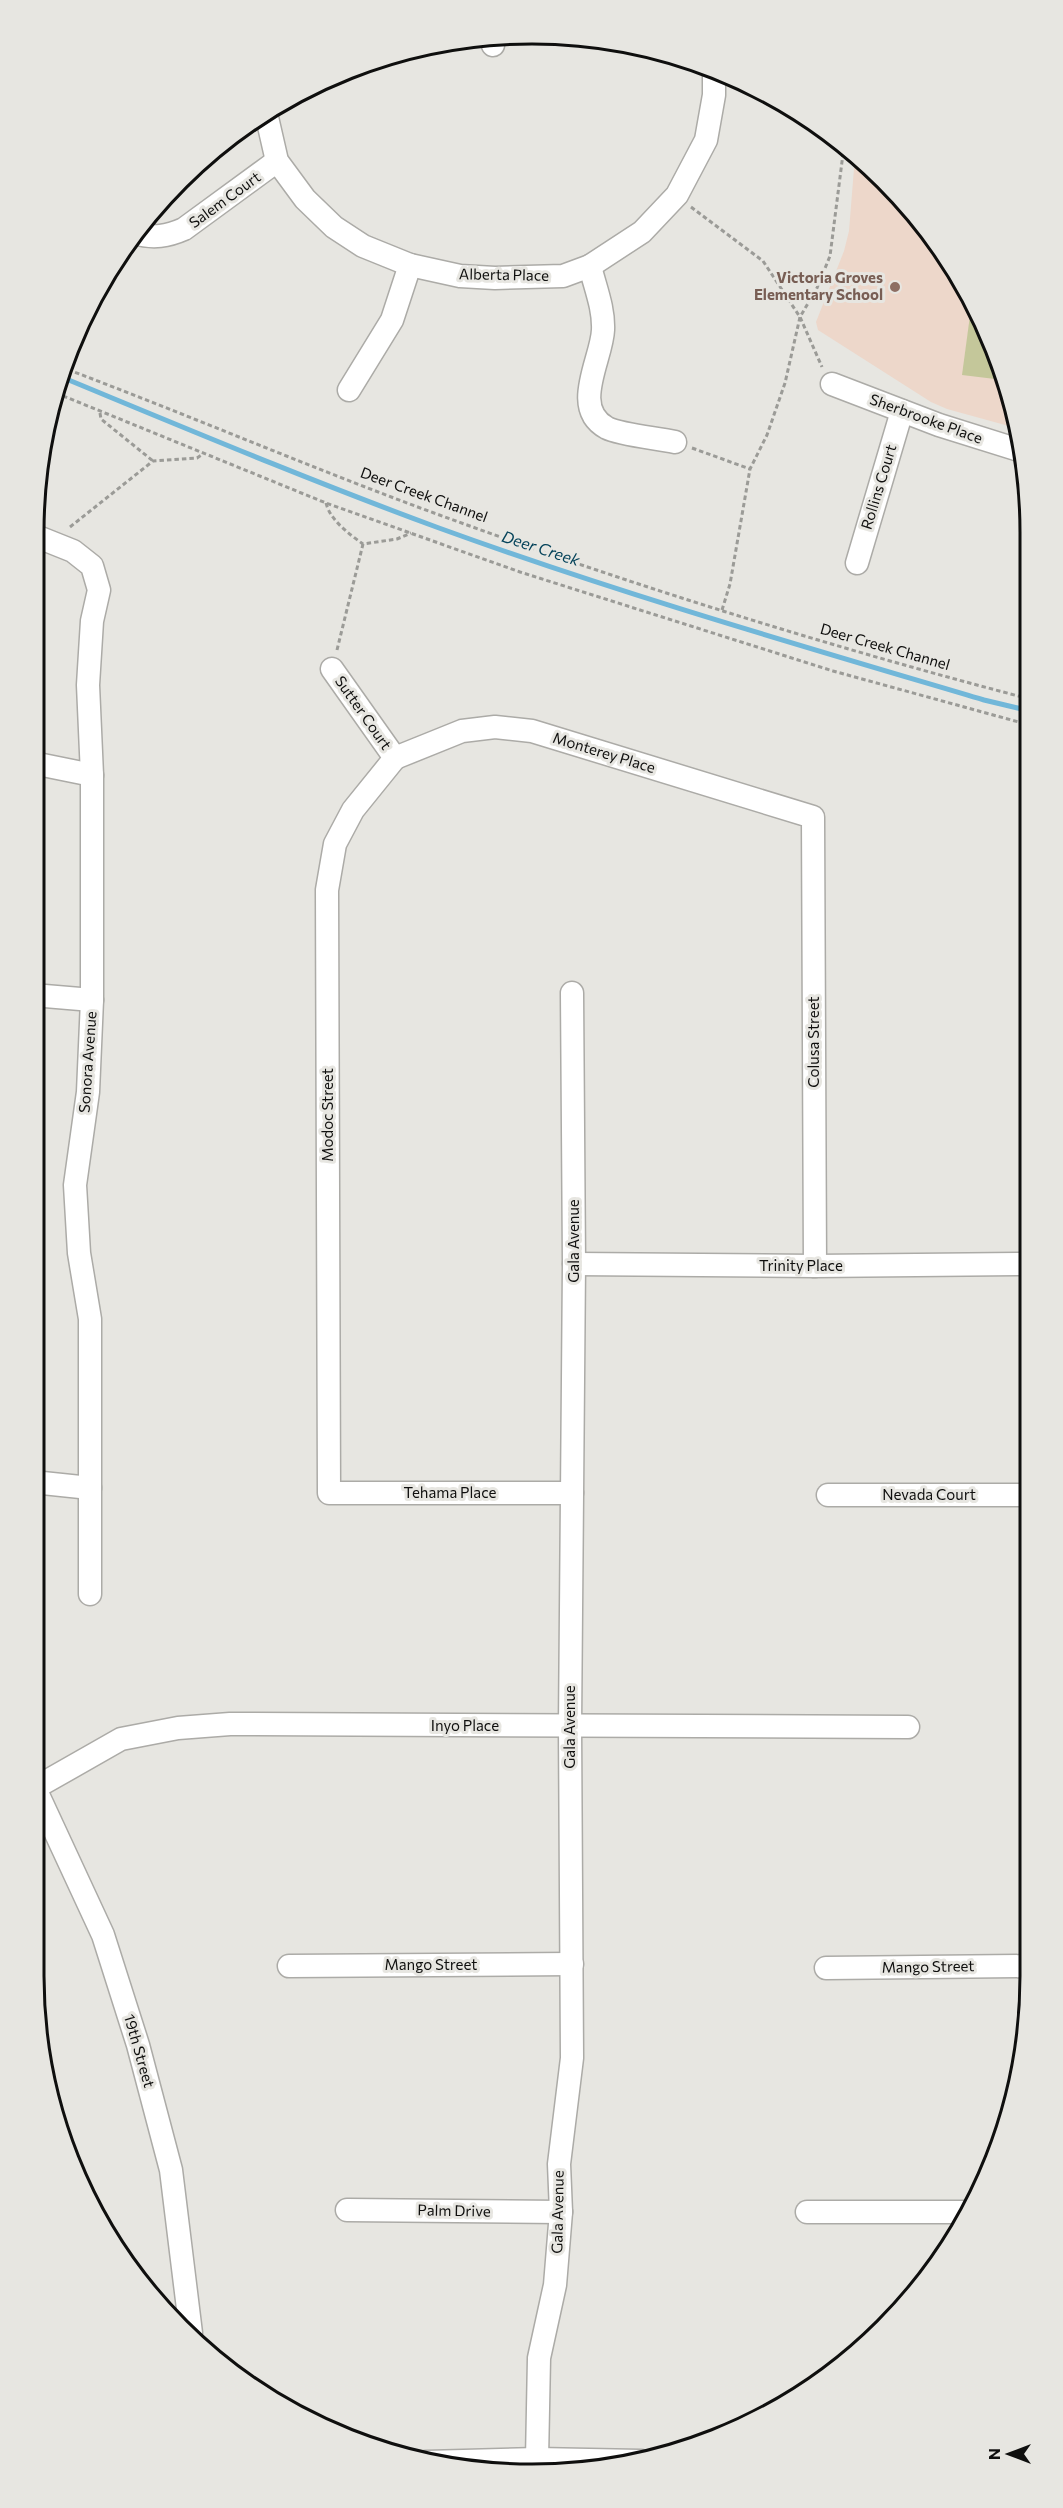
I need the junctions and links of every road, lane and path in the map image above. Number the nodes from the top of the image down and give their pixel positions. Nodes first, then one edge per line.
1 (714, 79) edge
2 (268, 121) edge
3 (843, 156) edge
4 (277, 161) junction
5 (677, 195) junction
6 (143, 235) edge
7 (410, 265) junction
8 (590, 266) junction
9 (800, 317) junction
10 (71, 371) edge
11 (832, 384) joint
12 (349, 390) dead end
13 (63, 396) edge
14 (902, 411) junction
15 (100, 412) junction
16 (675, 442) joint
17 (1012, 448) edge
18 (203, 454) junction
19 (153, 461) junction
20 (750, 469) junction
21 (326, 503) junction
22 (412, 533) junction
23 (44, 538) edge
24 (44, 540) edge
25 (363, 544) junction
26 (856, 563) dead end
27 (722, 610) junction
28 (332, 669) joint
29 (1020, 697) edge
30 (1020, 722) edge
31 (395, 758) junction
32 (44, 765) edge
33 (92, 775) junction
34 (813, 817) joint
35 (572, 993) dead end
36 (44, 996) edge
37 (92, 1000) junction
38 (574, 1264) junction
39 (1020, 1264) edge
40 (815, 1266) junction
41 (44, 1483) edge
42 (90, 1488) junction
43 (329, 1493) joint
44 (572, 1493) junction
45 (828, 1495) dead end
46 (1020, 1495) edge
47 (90, 1594) dead end
48 (570, 1726) junction
49 (908, 1727) dead end
50 (44, 1781) edge
51 (44, 1808) edge
52 (572, 1964) junction
53 (290, 1966) dead end
54 (1020, 1966) edge
55 (826, 1968) dead end
56 (346, 2210) dead end
57 (561, 2212) junction
58 (807, 2212) dead end
59 (958, 2212) edge
60 (190, 2326) edge
61 (537, 2459) junction
62 (475, 2461) edge
63 (584, 2461) edge

1 - 5 street, Alberta Place
2 - 4 street
3 - 9 path
4 - 6 street, Salem Court
4 - 7 street, Alberta Place
5 - 8 street, Alberta Place
5 - 9 path
7 - 8 street, Alberta Place
7 - 12 street
8 - 16 street
9 - 11 path
9 - 20 path
10 - 27 path, Deer Creek Channel
11 - 14 street, Sherbrooke Place
13 - 15 path
14 - 17 street, Sherbrooke Place
14 - 26 street, Rollins Court
15 - 18 path
15 - 19 path
16 - 20 path
18 - 19 path
18 - 21 path
19 - 23 path
20 - 27 path
21 - 22 path
21 - 25 path
22 - 25 path
22 - 30 path
24 - 33 street, Sonora Avenue
25 - 28 path
27 - 29 path, Deer Creek Channel
28 - 31 street, Sutter Court
31 - 34 street, Monterey Place
31 - 43 street, Modoc Street
32 - 33 street
33 - 37 street, Sonora Avenue
34 - 40 street, Colusa Street
35 - 38 street, Gala Avenue
36 - 37 street
37 - 42 street, Sonora Avenue
38 - 40 street, Trinity Place
38 - 44 street, Gala Avenue
39 - 40 street, Trinity Place
41 - 42 street
42 - 47 street, Sonora Avenue
43 - 44 street, Tehama Place
44 - 48 street, Gala Avenue
45 - 46 street, Nevada Court
48 - 49 street, Inyo Place
48 - 50 street, Inyo Place
48 - 52 street, Gala Avenue
51 - 60 street, 19th Street
52 - 53 street, Mango Street
52 - 57 street, Gala Avenue
54 - 55 street, Mango Street
56 - 57 street, Palm Drive
57 - 61 street, Gala Avenue
58 - 59 street
61 - 62 street
61 - 63 street

